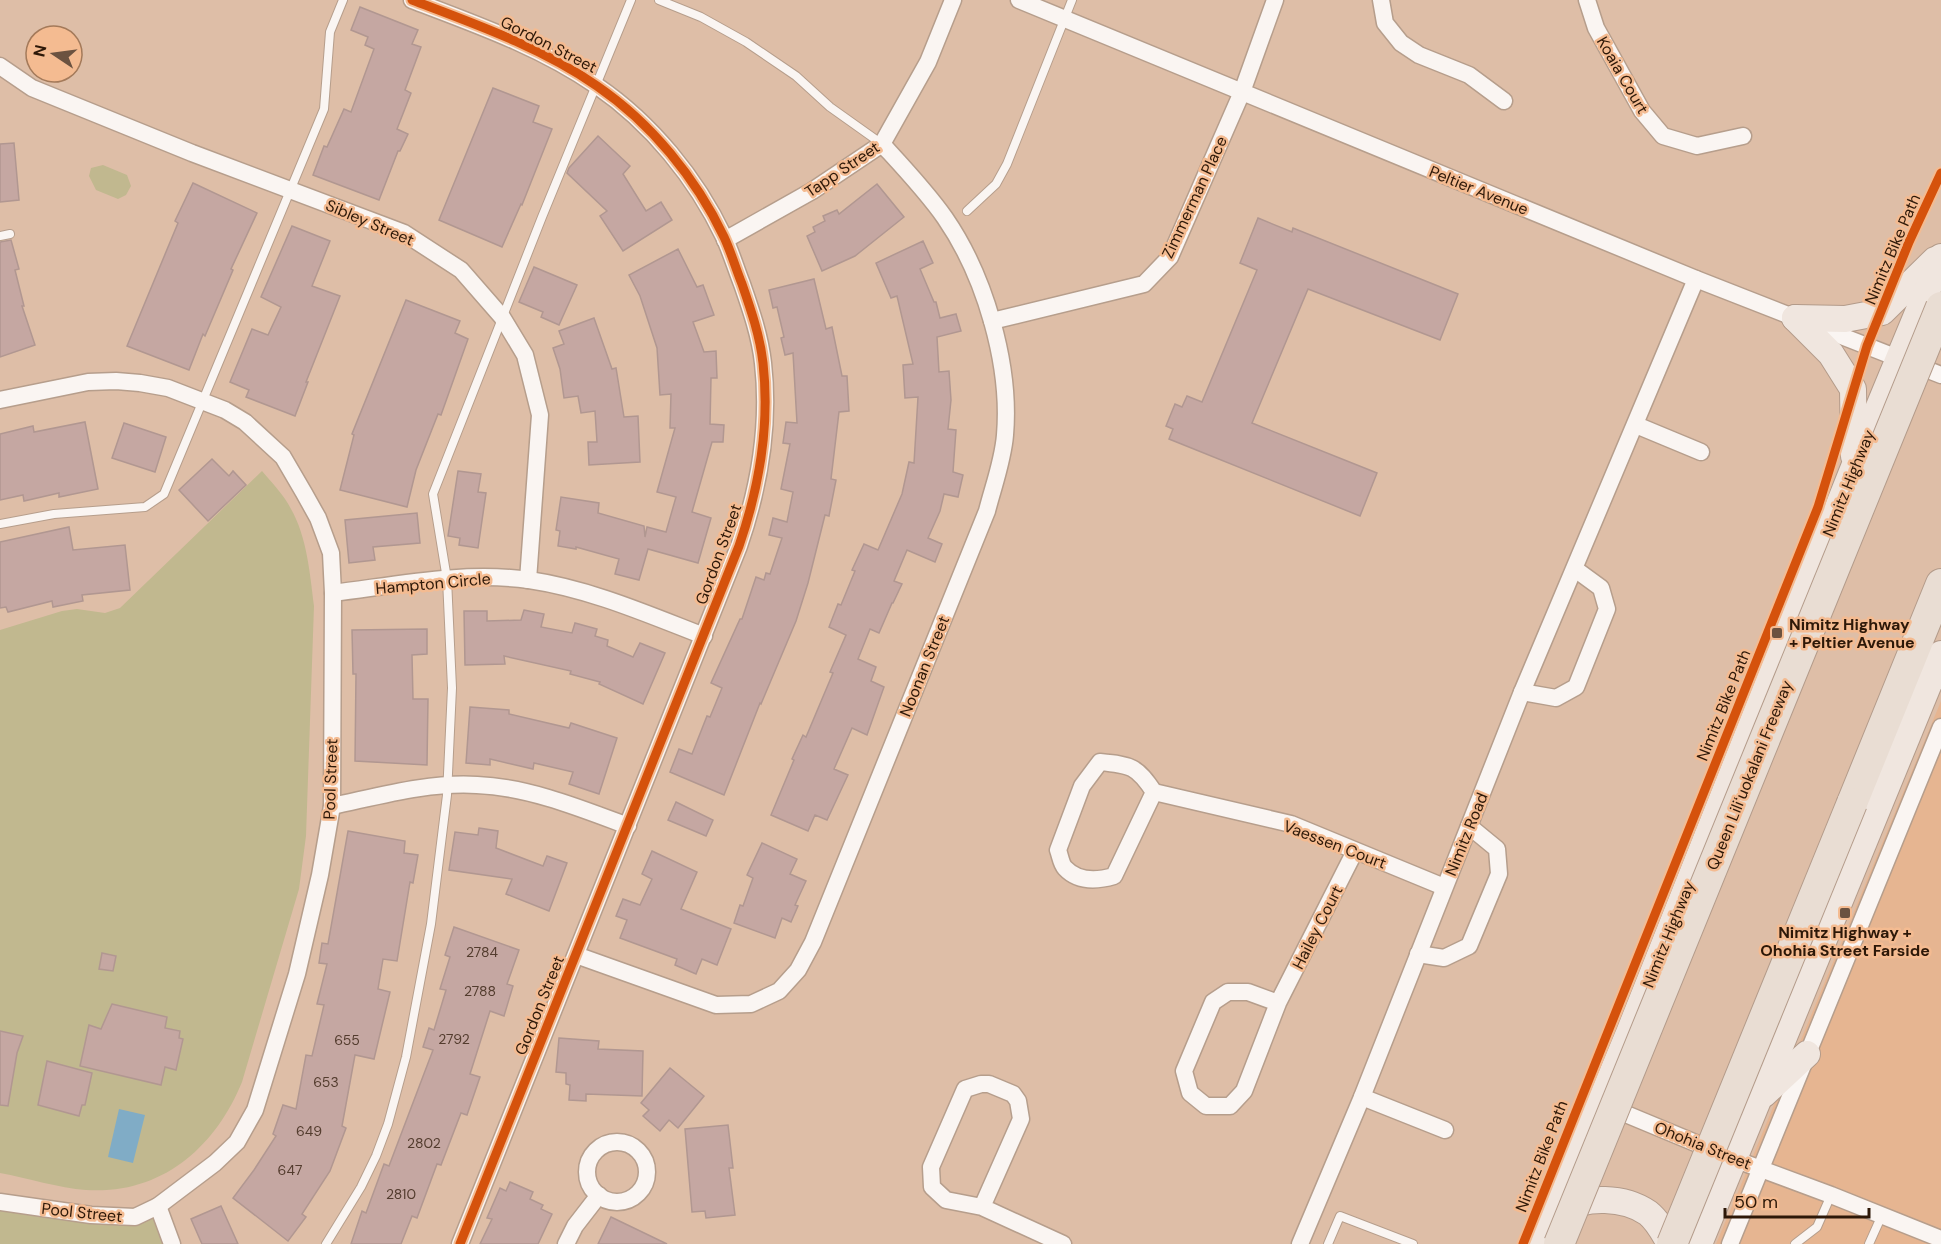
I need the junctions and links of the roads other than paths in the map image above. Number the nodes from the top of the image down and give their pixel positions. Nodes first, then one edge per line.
1 (343, 0) edge
2 (412, 0) edge
3 (631, 0) edge
4 (659, 0) edge
5 (953, 0) edge
6 (1018, 0) edge
7 (1072, 0) edge
8 (1275, 0) edge
9 (1381, 0) edge
10 (1587, 0) edge
11 (1065, 19) junction
12 (0, 66) edge
13 (596, 85) junction
14 (1242, 92) junction
15 (1504, 101) dead end
16 (1743, 136) dead end
17 (882, 144) junction
18 (290, 190) junction
19 (967, 211) dead end
20 (10, 234) dead end
21 (0, 236) edge
22 (725, 240) junction
23 (1941, 256) edge
24 (1696, 279) junction
25 (1941, 307) edge
26 (502, 317) junction
27 (1795, 318) junction
28 (992, 321) junction
29 (1899, 358) junction
30 (1941, 375) edge
31 (0, 400) edge
32 (204, 401) junction
33 (1636, 425) junction
34 (1701, 452) dead end
35 (1854, 467) junction
36 (0, 524) edge
37 (1575, 569) junction
38 (447, 579) junction
39 (528, 580) junction
40 (1941, 584) edge
41 (333, 593) junction
42 (704, 636) junction
43 (1941, 654) edge
44 (1522, 692) junction
45 (1941, 727) edge
46 (447, 785) junction
47 (1154, 792) junction
48 (1852, 803) junction
49 (332, 806) junction
50 (628, 826) junction
51 (1469, 826) junction
52 (1355, 851) junction
53 (1444, 887) junction
54 (1418, 954) junction
55 (576, 955) junction
56 (1278, 1003) junction
57 (1807, 1054) junction
58 (1362, 1097) junction
59 (1758, 1101) junction
60 (1600, 1103) junction
61 (1445, 1130) dead end
62 (1734, 1159) junction
63 (1760, 1168) junction
64 (598, 1195) dead end
65 (1831, 1195) junction
66 (0, 1202) edge
67 (158, 1206) junction
68 (982, 1207) junction
69 (1882, 1215) junction
70 (1549, 1238) edge
71 (1941, 1239) edge
72 (172, 1244) edge
73 (326, 1244) edge
74 (460, 1244) edge
75 (566, 1244) edge
76 (1063, 1244) edge
77 (1300, 1244) edge
78 (1329, 1244) edge
79 (1413, 1244) edge
80 (1671, 1244) edge
81 (1684, 1244) edge
82 (1699, 1244) edge
83 (1730, 1244) edge
84 (1795, 1244) edge
85 (1869, 1244) edge

1 - 18 lane
2 - 13 street, Gordon Street
3 - 13 lane
4 - 17 lane
5 - 17 street, Tapp Street
6 - 11 street, Peltier Avenue
7 - 11 lane
8 - 14 street, Zimmerman Place
9 - 15 street
10 - 16 street, Koaia Court
11 - 14 street, Peltier Avenue
11 - 19 lane
12 - 18 street, Sibley Street
13 - 22 street, Gordon Street
13 - 26 lane
14 - 24 street, Peltier Avenue
14 - 28 street, Zimmerman Place
17 - 22 street, Tapp Street
17 - 28 street, Noonan Street
18 - 26 street, Sibley Street
18 - 32 lane
20 - 21 lane
22 - 42 street, Gordon Street
23 - 27 main road
23 - 29 main road, Nimitz Highway
24 - 27 street, Peltier Avenue
24 - 33 street, Nimitz Road
25 - 70 highway, Queen Liliʻuokalani Freeway, bridge
26 - 38 lane
26 - 39 street, Sibley Street
27 - 29 street, Peltier Avenue
27 - 35 main road
28 - 55 street, Noonan Street
29 - 30 street, Peltier Avenue
29 - 35 main road, Nimitz Highway
31 - 32 street, Pool Street
32 - 36 lane
32 - 41 street, Pool Street
33 - 34 street
33 - 37 street, Nimitz Road
35 - 60 main road, Nimitz Highway
37 - 44 street, Nimitz Road
37 - 44 street
38 - 39 street, Hampton Circle
38 - 41 street, Hampton Circle
38 - 46 lane
39 - 42 street, Hampton Circle
40 - 48 highway
41 - 49 street, Pool Street
42 - 50 street, Gordon Street
43 - 59 main road
44 - 51 street, Nimitz Road
45 - 57 street
46 - 49 street
46 - 50 street
46 - 73 lane
47 - 47 street
47 - 52 street, Vaessen Court
48 - 80 highway, bridge
48 - 81 highway, bridge
49 - 67 street, Pool Street
50 - 55 street, Gordon Street
51 - 53 street, Nimitz Road
51 - 54 street
52 - 53 street, Vaessen Court
52 - 56 street, Hailey Court
53 - 54 street, Nimitz Road
54 - 58 street, Nimitz Road
55 - 74 street, Gordon Street
56 - 56 street, Hailey Court
57 - 59 main road
57 - 63 street
58 - 61 street
58 - 77 street, Nimitz Road
59 - 62 main road
60 - 62 street, Ohohia Street
60 - 70 main road, Nimitz Highway
62 - 63 street, Ohohia Street
62 - 82 main road
63 - 65 street, Ohohia Street
63 - 83 street
64 - 75 street
65 - 69 street, Ohohia Street
65 - 84 lane
66 - 67 street, Pool Street
67 - 72 street
68 - 68 street
68 - 76 street
69 - 71 street, Ohohia Street
69 - 85 lane
70 - 80 main road
78 - 79 lane

